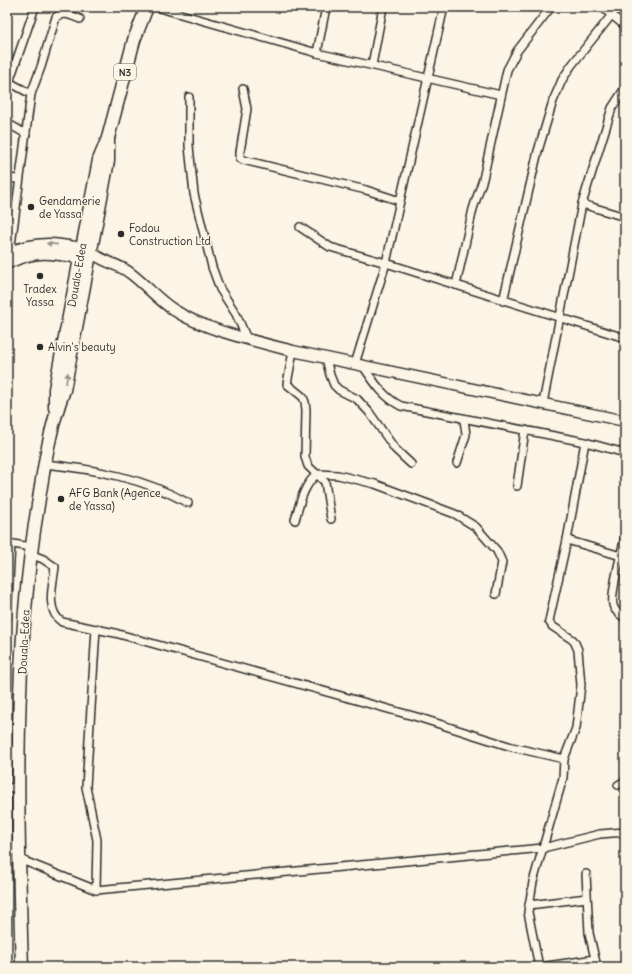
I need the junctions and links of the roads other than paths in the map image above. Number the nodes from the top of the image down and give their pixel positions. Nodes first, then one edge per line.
1 (35, 7) edge
2 (147, 7) edge
3 (156, 7) edge
4 (326, 7) edge
5 (383, 7) edge
6 (444, 7) edge
7 (551, 7) edge
8 (602, 7) edge
9 (618, 7) edge
10 (612, 15) junction
11 (80, 19) dead end
12 (625, 26) edge
13 (317, 53) junction
14 (372, 65) junction
15 (428, 78) junction
16 (8, 82) edge
17 (625, 88) edge
18 (243, 89) dead end
19 (31, 94) junction
20 (501, 95) junction
21 (189, 97) dead end
22 (7, 123) edge
23 (26, 134) junction
24 (7, 178) edge
25 (18, 179) junction
26 (400, 201) junction
27 (582, 204) junction
28 (625, 217) edge
29 (300, 227) dead end
30 (88, 255) junction
31 (8, 257) edge
32 (386, 262) junction
33 (456, 285) junction
34 (503, 301) junction
35 (560, 318) junction
36 (625, 338) edge
37 (247, 339) junction
38 (292, 351) junction
39 (326, 358) junction
40 (359, 365) junction
41 (543, 403) junction
42 (464, 419) junction
43 (625, 421) edge
44 (525, 430) junction
45 (585, 442) junction
46 (625, 453) edge
47 (457, 463) dead end
48 (44, 464) junction
49 (411, 464) dead end
50 (317, 474) junction
51 (517, 486) dead end
52 (188, 503) dead end
53 (331, 519) dead end
54 (294, 520) dead end
55 (625, 537) edge
56 (568, 540) junction
57 (9, 543) edge
58 (30, 550) junction
59 (621, 556) junction
60 (496, 594) dead end
61 (625, 618) edge
62 (7, 619) edge
63 (96, 629) junction
64 (564, 759) junction
65 (625, 781) edge
66 (618, 785) dead end
67 (19, 787) junction
68 (7, 788) edge
69 (625, 832) edge
70 (543, 848) junction
71 (19, 859) junction
72 (586, 874) dead end
73 (96, 890) junction
74 (587, 898) junction
75 (529, 905) junction
76 (595, 959) junction
77 (22, 967) edge
78 (539, 967) edge
79 (597, 967) edge

1 - 16 street
2 - 30 highway, Douala-Edea / N3
3 - 13 street
4 - 13 street
5 - 14 street
6 - 15 street
7 - 20 street
8 - 10 street
9 - 10 street
10 - 12 street
10 - 34 street
11 - 19 street
13 - 14 street
14 - 15 street
15 - 20 street
15 - 26 street
16 - 19 street
17 - 27 street
18 - 26 street
19 - 23 street
20 - 33 street
21 - 37 street
22 - 23 street
23 - 25 street
24 - 25 street
25 - 31 street
26 - 32 street
27 - 28 street
27 - 35 street
29 - 32 street
30 - 31 main road
30 - 37 main road
30 - 48 highway, Douala-Edea / N3
32 - 33 street
32 - 40 street
33 - 34 street
34 - 35 street
35 - 36 street
35 - 41 street
37 - 38 main road
38 - 39 main road
38 - 50 street
39 - 40 main road
39 - 49 street
40 - 41 main road
40 - 42 street
41 - 43 main road
42 - 44 street
42 - 47 street
44 - 45 street
44 - 51 street
45 - 46 street
45 - 56 street
48 - 52 street
48 - 58 highway, Douala-Edea / N3
50 - 53 street
50 - 54 street
50 - 60 street
55 - 59 street
56 - 59 street
56 - 64 street
57 - 58 street
57 - 62 street
58 - 63 street
58 - 67 highway, Douala-Edea / N3
59 - 61 street
63 - 64 street
63 - 73 street
64 - 70 street
65 - 66 street
67 - 68 street
67 - 71 highway, Douala-Edea / N3
69 - 70 street
70 - 73 street
70 - 75 street
71 - 73 street
71 - 77 highway, Douala-Edea / N3
72 - 74 street
74 - 75 street
74 - 76 street
75 - 78 street
76 - 78 street
76 - 79 street

